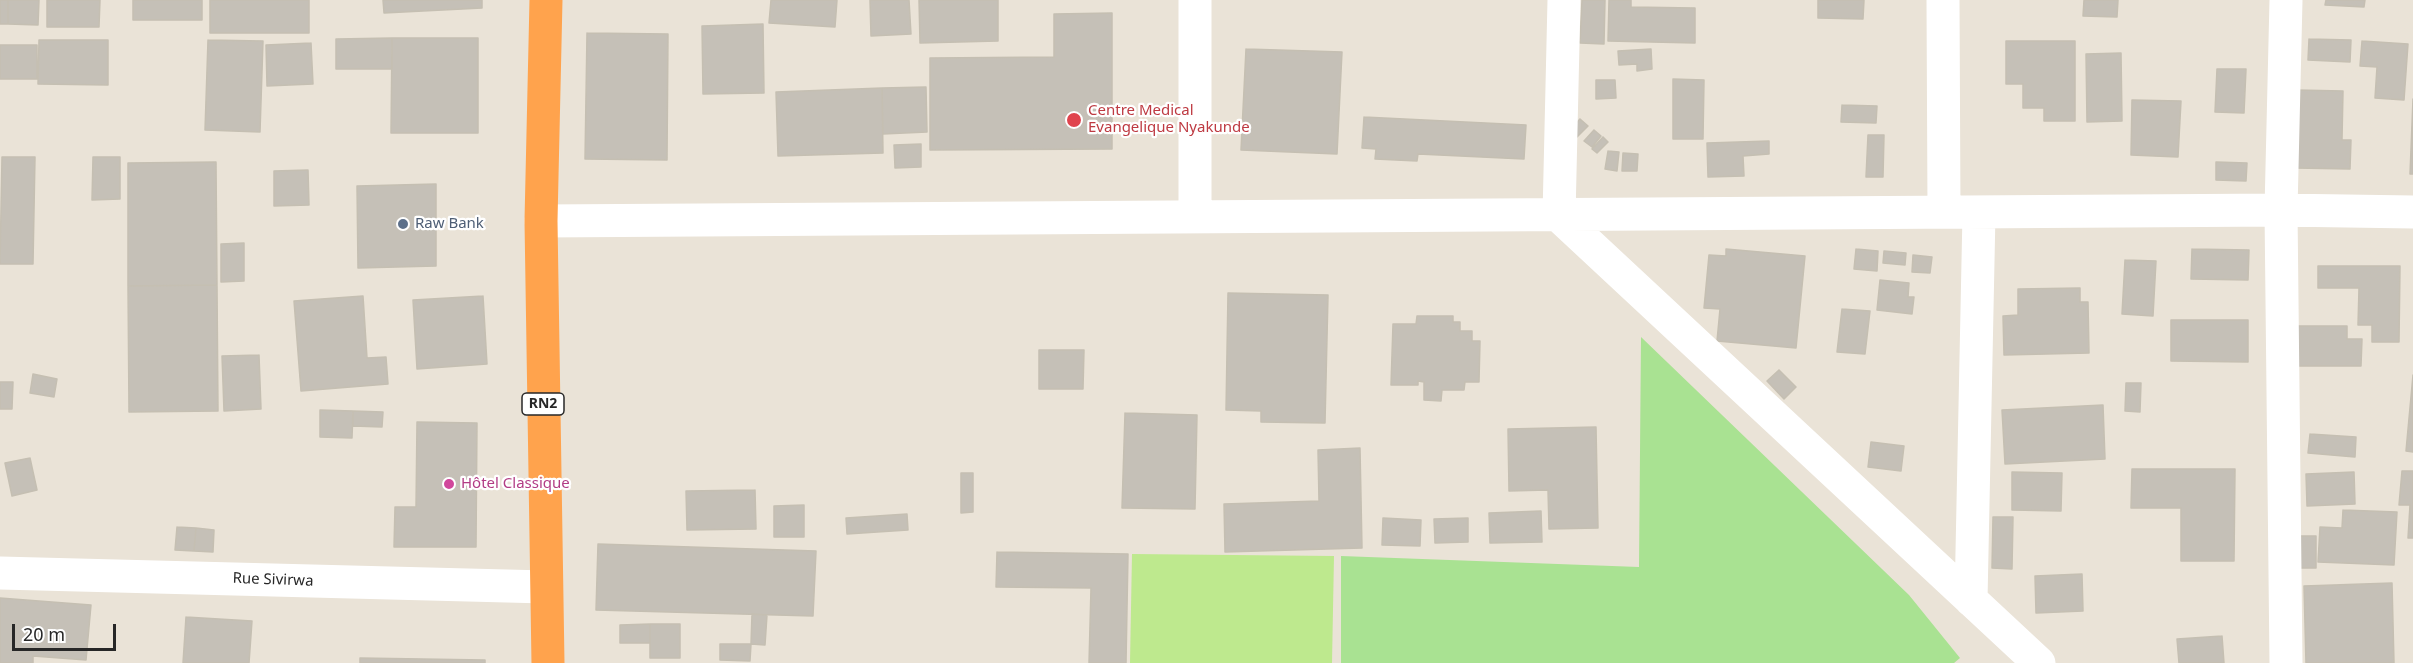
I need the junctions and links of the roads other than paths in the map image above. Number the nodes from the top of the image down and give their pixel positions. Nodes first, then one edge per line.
1 (546, 0) edge
2 (1195, 0) edge
3 (1564, 0) edge
4 (1943, 0) edge
5 (2286, 0) edge
6 (2281, 210) junction
7 (1944, 212) junction
8 (2413, 212) edge
9 (1979, 213) junction
10 (1195, 215) junction
11 (1559, 216) junction
12 (541, 221) junction
13 (0, 573) edge
14 (546, 587) junction
15 (1971, 600) junction
16 (550, 663) edge
17 (2039, 663) edge
18 (2286, 663) edge

1 - 12 highway, RN2
2 - 10 street
3 - 11 street
4 - 7 street
5 - 6 street
6 - 8 street
6 - 9 street
6 - 18 street
7 - 9 street
7 - 11 street
9 - 15 street
10 - 11 street
10 - 12 street
11 - 15 street
12 - 14 highway, RN2
13 - 14 street, Rue Sivirwa
14 - 16 highway, RN2
15 - 17 street

